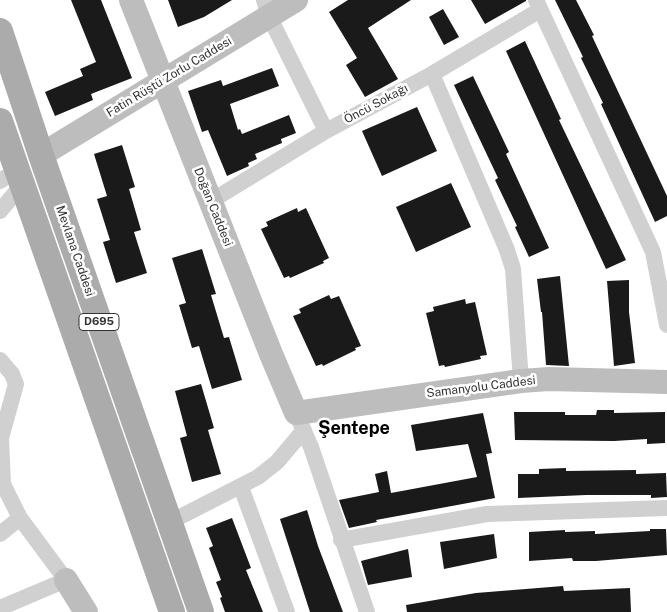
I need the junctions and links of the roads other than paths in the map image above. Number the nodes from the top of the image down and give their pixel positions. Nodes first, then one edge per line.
1 (131, 0) edge
2 (296, 0) edge
3 (538, 5) edge
4 (267, 8) edge
5 (0, 31) edge
6 (432, 74) junction
7 (162, 81) junction
8 (0, 121) edge
9 (326, 131) junction
10 (41, 155) junction
11 (13, 179) edge
12 (212, 201) junction
13 (0, 211) edge
14 (667, 244) edge
15 (653, 252) junction
16 (667, 325) edge
17 (0, 360) edge
18 (521, 381) junction
19 (667, 382) edge
20 (300, 422) junction
21 (241, 487) junction
22 (667, 508) edge
23 (20, 518) junction
24 (170, 522) junction
25 (0, 534) edge
26 (341, 540) junction
27 (66, 580) junction
28 (0, 608) edge
29 (86, 612) edge
30 (172, 612) edge
31 (201, 612) edge
32 (287, 612) edge
33 (367, 612) edge

1 - 7 street, Doğan Caddesi
2 - 4 street, Fatin Rüştü Zorlu Caddesi
3 - 6 street, Öncü Sokağı
3 - 15 street
4 - 7 street, Fatin Rüştü Zorlu Caddesi
4 - 9 street
5 - 10 main road, Mevlana Caddesi / D695
6 - 9 street, Öncü Sokağı
6 - 18 street
7 - 10 street, Fatin Rüştü Zorlu Caddesi
7 - 12 street, Doğan Caddesi
8 - 11 main road, D695
9 - 12 street, Öncü Sokağı
10 - 24 main road, Mevlana Caddesi / D695
11 - 13 street
11 - 30 main road, D695
12 - 20 street, Doğan Caddesi
14 - 15 street
15 - 16 street
17 - 23 street
18 - 19 street, Samanyolu Caddesi
18 - 20 street, Samanyolu Caddesi
20 - 21 street
20 - 26 street
21 - 24 street
21 - 32 street
22 - 26 street
23 - 25 street
23 - 27 street
24 - 31 main road, Mevlana Caddesi / D695
26 - 33 street
27 - 28 street
27 - 29 street

